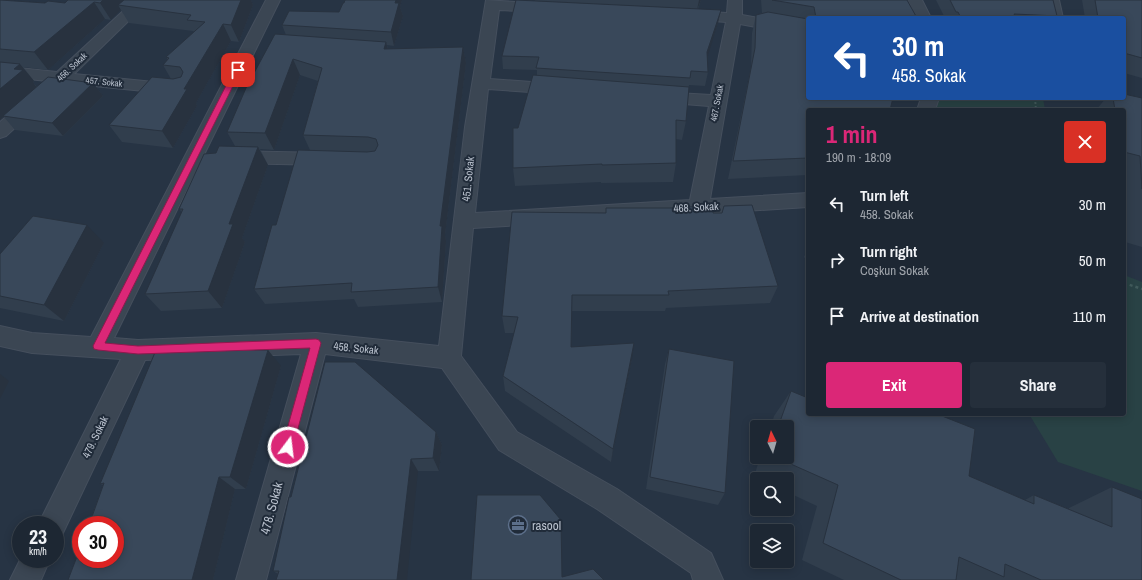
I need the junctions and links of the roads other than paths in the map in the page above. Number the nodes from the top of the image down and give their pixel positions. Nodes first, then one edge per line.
1 (143, 0) edge
2 (273, 0) edge
3 (735, 0) edge
4 (915, 0) edge
5 (1052, 0) edge
6 (493, 3) edge
7 (562, 9) edge
8 (672, 14) edge
9 (923, 16) edge
10 (1056, 16) edge
11 (734, 18) junction
12 (806, 32) edge
13 (0, 71) edge
14 (61, 77) junction
15 (481, 83) junction
16 (184, 90) edge
17 (575, 90) edge
18 (646, 96) edge
19 (718, 101) junction
20 (0, 132) edge
21 (207, 156) junction
22 (342, 160) edge
23 (806, 200) edge
24 (699, 206) junction
25 (464, 221) junction
26 (0, 336) edge
27 (316, 343) junction
28 (98, 346) junction
29 (138, 350) junction
30 (449, 358) junction
31 (56, 516) edge
32 (31, 568) edge
33 (25, 580) edge
34 (251, 580) edge
35 (708, 580) edge

1 - 14 street, 456. Sokak
2 - 21 street
3 - 11 street, 467. Sokak
4 - 9 street
5 - 10 street
6 - 7 street
6 - 15 street, 451. Sokak
8 - 11 street
11 - 12 street
11 - 19 street, 467. Sokak
13 - 14 street, 457. Sokak
14 - 16 street, 457. Sokak
14 - 20 street, 456. Sokak
15 - 17 street
15 - 25 street, 451. Sokak
18 - 19 street
19 - 24 street, 467. Sokak
21 - 22 street
21 - 28 street
23 - 24 street, 468. Sokak
24 - 25 street, 468. Sokak
25 - 30 street, 451. Sokak
26 - 28 street, 458. Sokak
27 - 29 street, 458. Sokak
27 - 30 street, 458. Sokak
27 - 34 street, 478. Sokak
28 - 29 street, 458. Sokak
29 - 31 street, 479. Sokak
30 - 35 street
32 - 33 street

